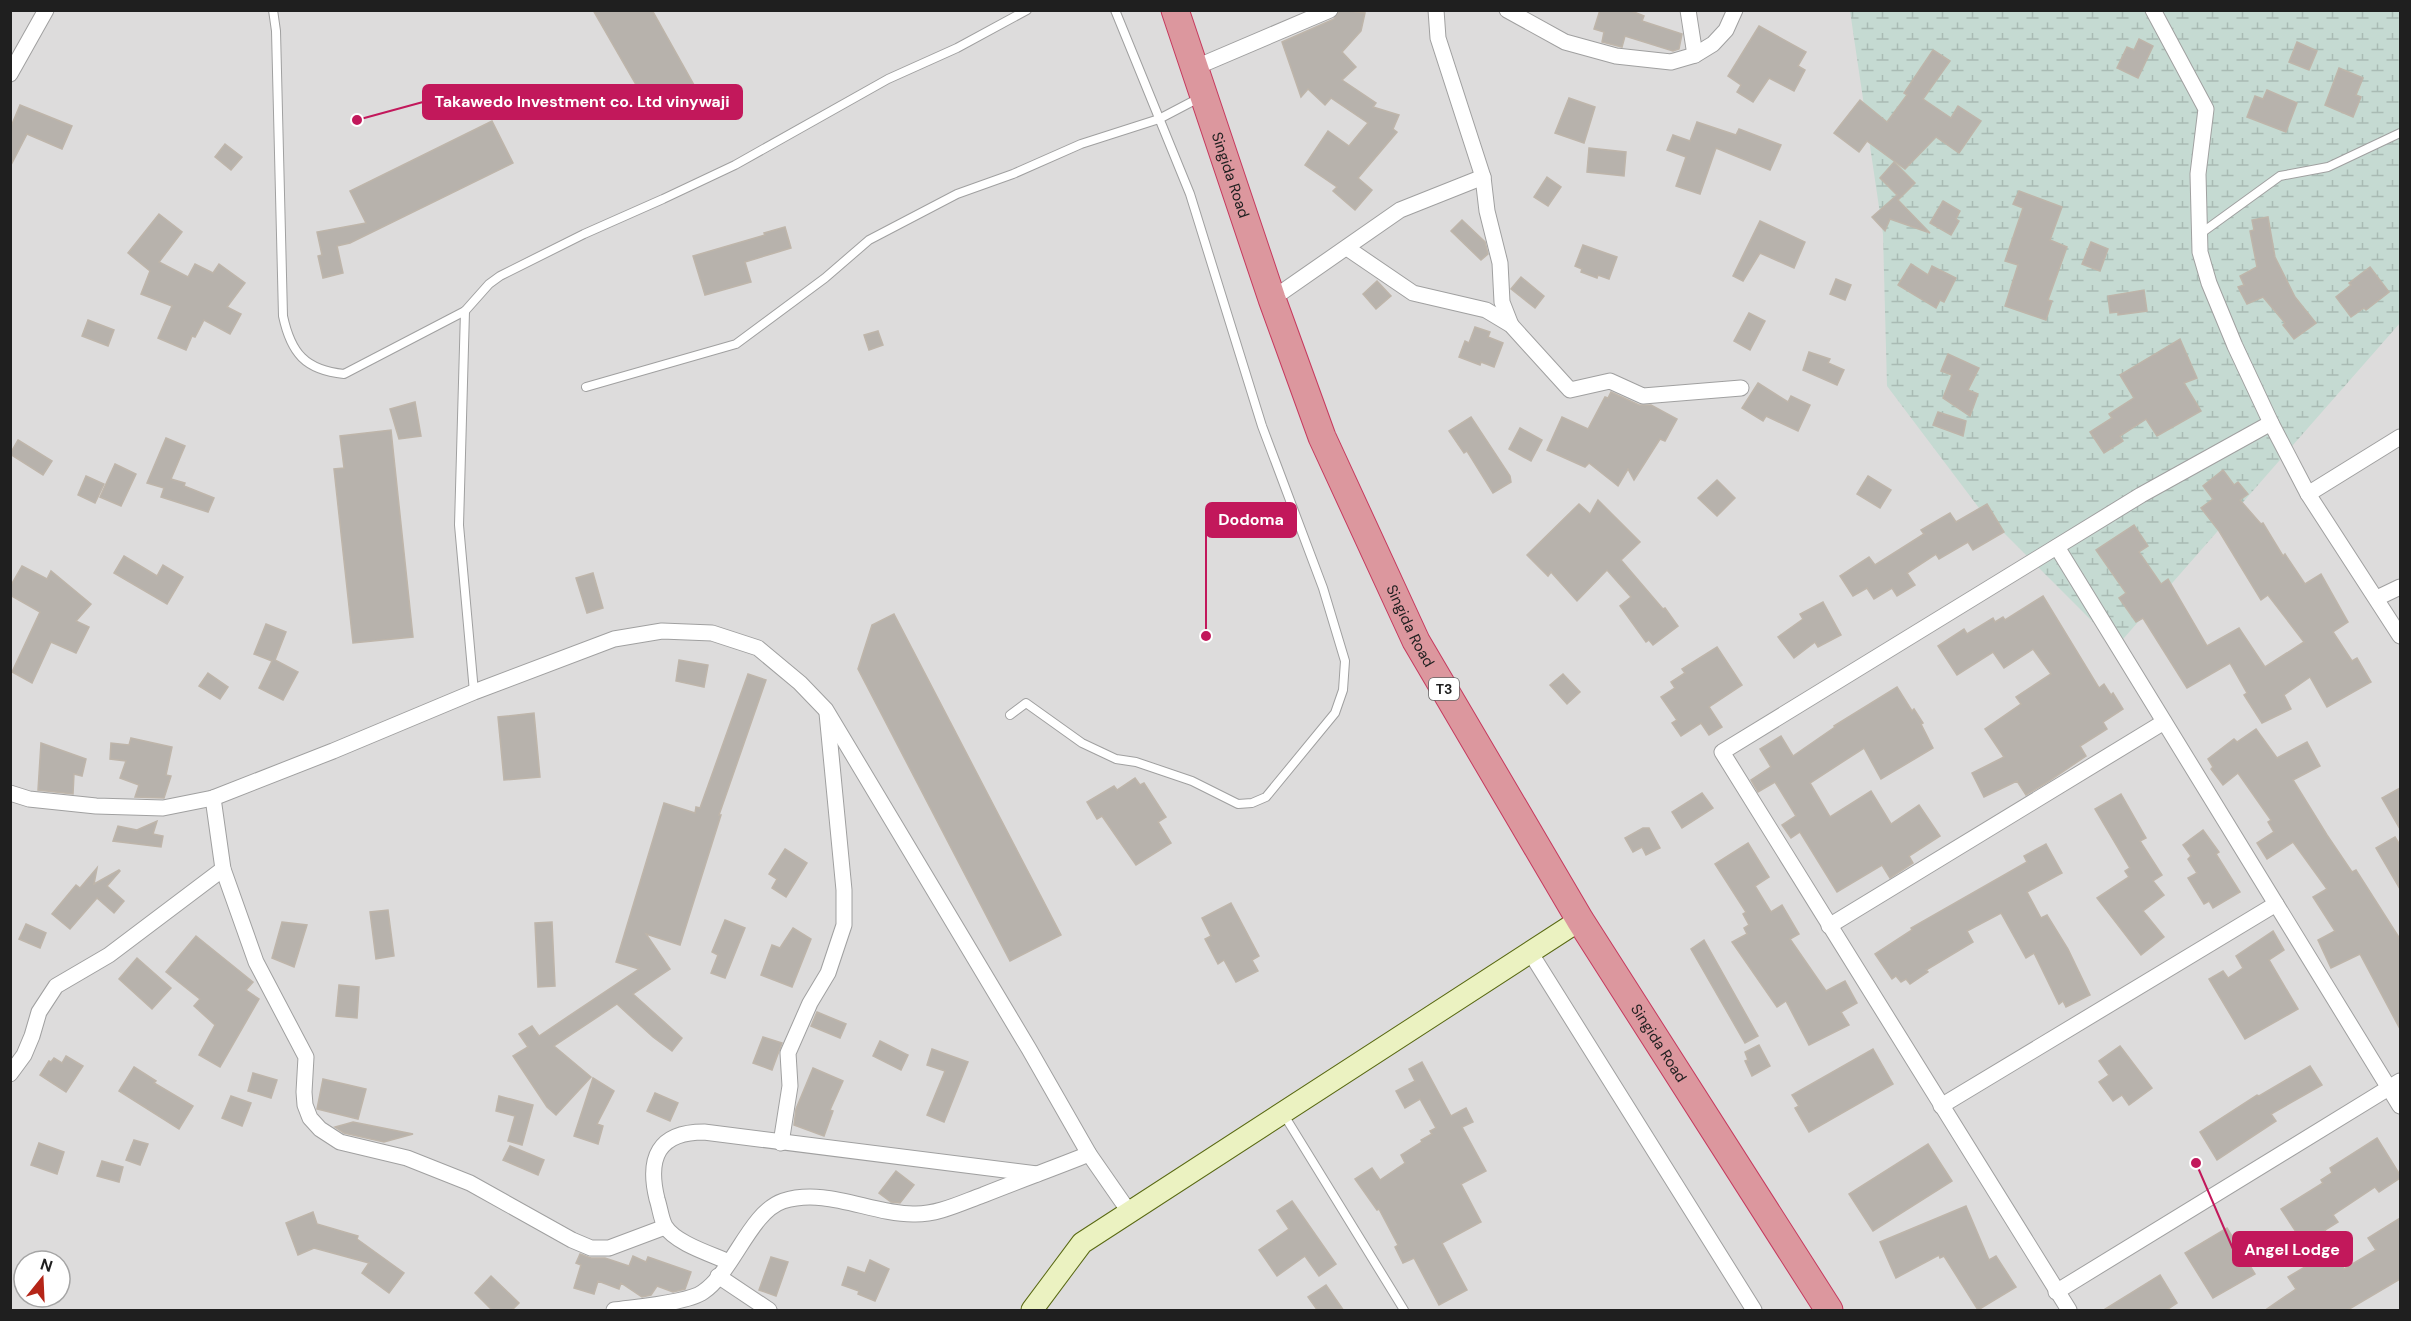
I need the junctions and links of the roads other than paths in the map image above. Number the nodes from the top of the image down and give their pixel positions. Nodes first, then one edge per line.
1 (46, 10) edge
2 (273, 10) edge
3 (1028, 10) edge
4 (1115, 10) edge
5 (1176, 10) edge
6 (1330, 10) edge
7 (1436, 10) edge
8 (1507, 10) edge
9 (1688, 10) edge
10 (2153, 10) edge
11 (1735, 11) edge
12 (1695, 55) junction
13 (1194, 68) junction
14 (10, 74) edge
15 (1203, 96) junction
16 (1159, 119) junction
17 (2400, 132) edge
18 (1483, 177) junction
19 (2200, 234) junction
20 (1347, 248) junction
21 (1272, 299) junction
22 (465, 311) junction
23 (1511, 325) junction
24 (585, 387) dead end
25 (1741, 388) dead end
26 (2271, 423) junction
27 (2400, 437) edge
28 (2308, 494) junction
29 (2056, 547) junction
30 (2400, 587) edge
31 (2377, 598) junction
32 (2400, 636) edge
33 (474, 692) junction
34 (826, 710) junction
35 (1010, 715) dead end
36 (2164, 722) junction
37 (10, 793) edge
38 (213, 798) junction
39 (223, 869) junction
40 (2276, 904) junction
41 (1580, 920) junction
42 (1829, 926) junction
43 (1530, 952) junction
44 (10, 1074) edge
45 (2395, 1085) edge
46 (1941, 1106) junction
47 (2400, 1106) edge
48 (1283, 1114) junction
49 (781, 1143) junction
50 (1089, 1154) junction
51 (1037, 1174) junction
52 (1130, 1213) junction
53 (665, 1227) junction
54 (729, 1262) junction
55 (718, 1276) junction
56 (2056, 1292) junction
57 (614, 1311) edge
58 (769, 1311) edge
59 (1032, 1311) edge
60 (1404, 1311) edge
61 (1754, 1311) edge
62 (1828, 1311) edge
63 (2069, 1311) edge

1 - 14 street
2 - 22 lane
3 - 22 lane
4 - 16 lane
5 - 13 highway, Singida Road / T3
6 - 13 street
7 - 18 street
8 - 12 street
9 - 12 street
10 - 19 street
11 - 12 street
13 - 15 highway, Singida Road / T3
15 - 16 lane
15 - 21 highway, Singida Road / T3
16 - 24 lane
16 - 35 lane
17 - 19 lane
18 - 20 street
18 - 23 street
19 - 26 street
20 - 21 street
20 - 23 street
21 - 41 highway, Singida Road / T3
22 - 33 lane
23 - 25 street
26 - 28 street
26 - 29 street
27 - 28 street
28 - 31 street
29 - 36 street
29 - 42 street
30 - 31 street
31 - 32 street
33 - 34 street
33 - 38 street
34 - 49 street
34 - 50 street
36 - 40 street
36 - 42 street
37 - 38 street
38 - 39 street
39 - 44 street
39 - 53 street
40 - 45 street
40 - 46 street
41 - 43 street
41 - 62 highway, Singida Road / T3
42 - 46 street
43 - 48 street
43 - 61 street
45 - 47 street
45 - 56 street
46 - 56 street
48 - 52 street
48 - 60 lane
49 - 51 street
49 - 53 street
50 - 51 street
50 - 52 street
51 - 54 street
52 - 59 street
53 - 54 street
54 - 55 street
55 - 57 street
55 - 58 street
56 - 63 street

